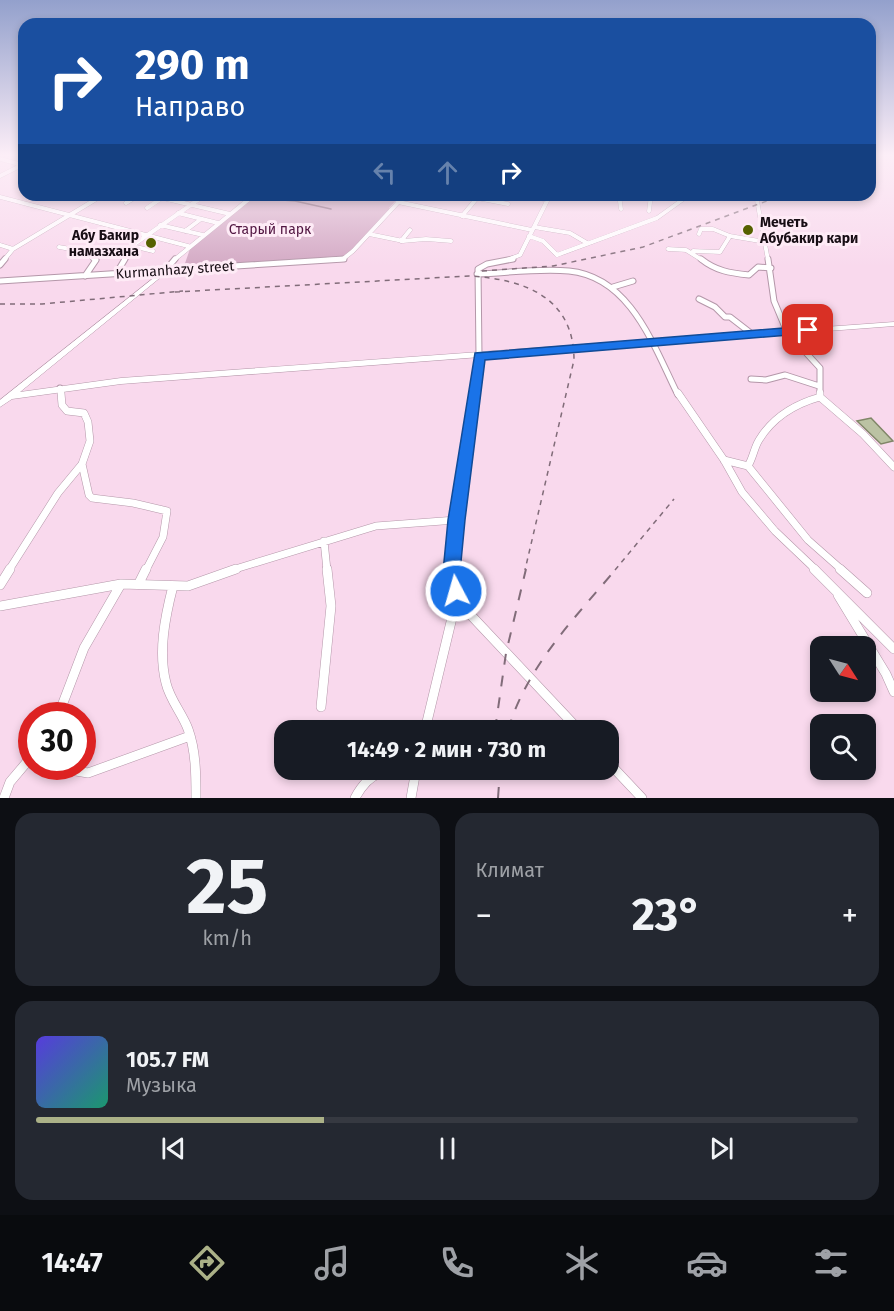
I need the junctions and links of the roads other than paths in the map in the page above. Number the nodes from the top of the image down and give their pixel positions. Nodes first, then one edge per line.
1 (0, 197) edge
2 (93, 201) edge
3 (129, 201) edge
4 (158, 201) edge
5 (176, 201) edge
6 (196, 201) edge
7 (246, 201) edge
8 (474, 201) edge
9 (492, 201) edge
10 (547, 201) edge
11 (620, 201) edge
12 (650, 201) edge
13 (681, 201) edge
14 (757, 201) edge
15 (398, 202) joint
16 (126, 203) dead end
17 (191, 204) junction
18 (508, 204) dead end
19 (147, 208) dead end
20 (621, 209) dead end
21 (649, 211) dead end
22 (178, 213) junction
23 (230, 214) junction
24 (69, 216) junction
25 (462, 216) junction
26 (201, 219) junction
27 (218, 223) junction
28 (160, 225) junction
29 (616, 227) dead end
30 (410, 230) dead end
31 (185, 231) junction
32 (531, 231) junction
33 (554, 231) junction
34 (369, 234) junction
35 (699, 234) dead end
36 (147, 235) junction
37 (203, 235) junction
38 (730, 236) junction
39 (400, 241) junction
40 (451, 241) dead end
41 (543, 241) junction
42 (586, 242) junction
43 (766, 242) junction
44 (0, 245) edge
45 (132, 246) junction
46 (188, 246) junction
47 (59, 247) dead end
48 (13, 249) junction
49 (668, 249) dead end
50 (153, 251) dead end
51 (692, 251) junction
52 (0, 265) edge
53 (771, 268) junction
54 (165, 271) junction
55 (478, 272) junction
56 (116, 274) junction
57 (85, 276) junction
58 (0, 281) edge
59 (633, 281) dead end
60 (613, 286) junction
61 (699, 299) dead end
62 (894, 324) edge
63 (787, 332) junction
64 (752, 334) junction
65 (651, 343) junction
66 (479, 356) junction
67 (751, 379) dead end
68 (819, 386) junction
69 (60, 388) junction
70 (10, 396) junction
71 (820, 397) junction
72 (0, 404) edge
73 (724, 460) junction
74 (82, 464) junction
75 (748, 466) junction
76 (894, 468) edge
77 (456, 520) junction
78 (324, 541) junction
79 (139, 583) junction
80 (121, 584) junction
81 (0, 585) edge
82 (173, 586) junction
83 (832, 586) junction
84 (867, 593) dead end
85 (457, 597) junction
86 (0, 606) edge
87 (894, 649) edge
88 (894, 692) edge
89 (63, 702) edge
90 (321, 706) dead end
91 (427, 720) edge
92 (570, 720) edge
93 (190, 736) junction
94 (18, 770) edge
95 (96, 770) edge
96 (619, 773) edge
97 (366, 780) edge
98 (414, 780) edge
99 (5, 782) edge
100 (4, 798) edge
101 (196, 798) edge
102 (355, 798) edge
103 (411, 798) edge
104 (642, 798) edge

1 - 24 street
2 - 24 street
3 - 16 street
4 - 19 street
5 - 17 street
6 - 17 street
7 - 23 street
8 - 25 street
9 - 18 street
10 - 32 street
11 - 20 street
12 - 21 street
13 - 42 street
14 - 43 street
15 - 25 street
15 - 34 street
17 - 22 street
17 - 23 street
22 - 26 street
22 - 28 street
23 - 27 street
24 - 36 street
24 - 48 street
25 - 32 street
26 - 27 street
26 - 31 street
27 - 37 street
28 - 31 street
28 - 36 street
29 - 42 street
30 - 39 street
31 - 37 street
32 - 33 street
32 - 41 street
32 - 55 street
33 - 41 street
33 - 42 street
34 - 39 street
34 - 54 street, Kurmanhazy street
35 - 38 street
36 - 45 street
36 - 46 street
37 - 46 street
38 - 43 street
38 - 51 street
39 - 40 street
41 - 42 street
43 - 53 street
44 - 48 street
45 - 50 street
45 - 56 street
46 - 54 street
47 - 57 street
48 - 52 street
49 - 51 street
51 - 53 street
53 - 63 street
54 - 56 street, Kurmanhazy street
54 - 70 street
55 - 60 street
55 - 66 street
56 - 57 street, Kurmanhazy street
57 - 58 street, Kurmanhazy street
59 - 60 street
60 - 65 street
61 - 64 street
62 - 63 street
63 - 64 street
63 - 68 street
64 - 65 street
65 - 66 street
65 - 73 street
66 - 69 street
66 - 77 street
67 - 68 street
68 - 71 street
69 - 70 street
69 - 74 street
70 - 72 street
71 - 75 street
71 - 76 street
73 - 75 street
73 - 83 street
74 - 79 street
74 - 81 street
75 - 84 street
77 - 78 street
77 - 85 street
78 - 82 street
78 - 90 street
79 - 80 street
79 - 82 street
80 - 86 street
80 - 89 street
82 - 93 street
83 - 87 street
83 - 88 street
85 - 91 street
85 - 92 street
93 - 95 street
93 - 101 street
94 - 99 street
96 - 104 street
97 - 102 street
98 - 103 street
99 - 100 street

